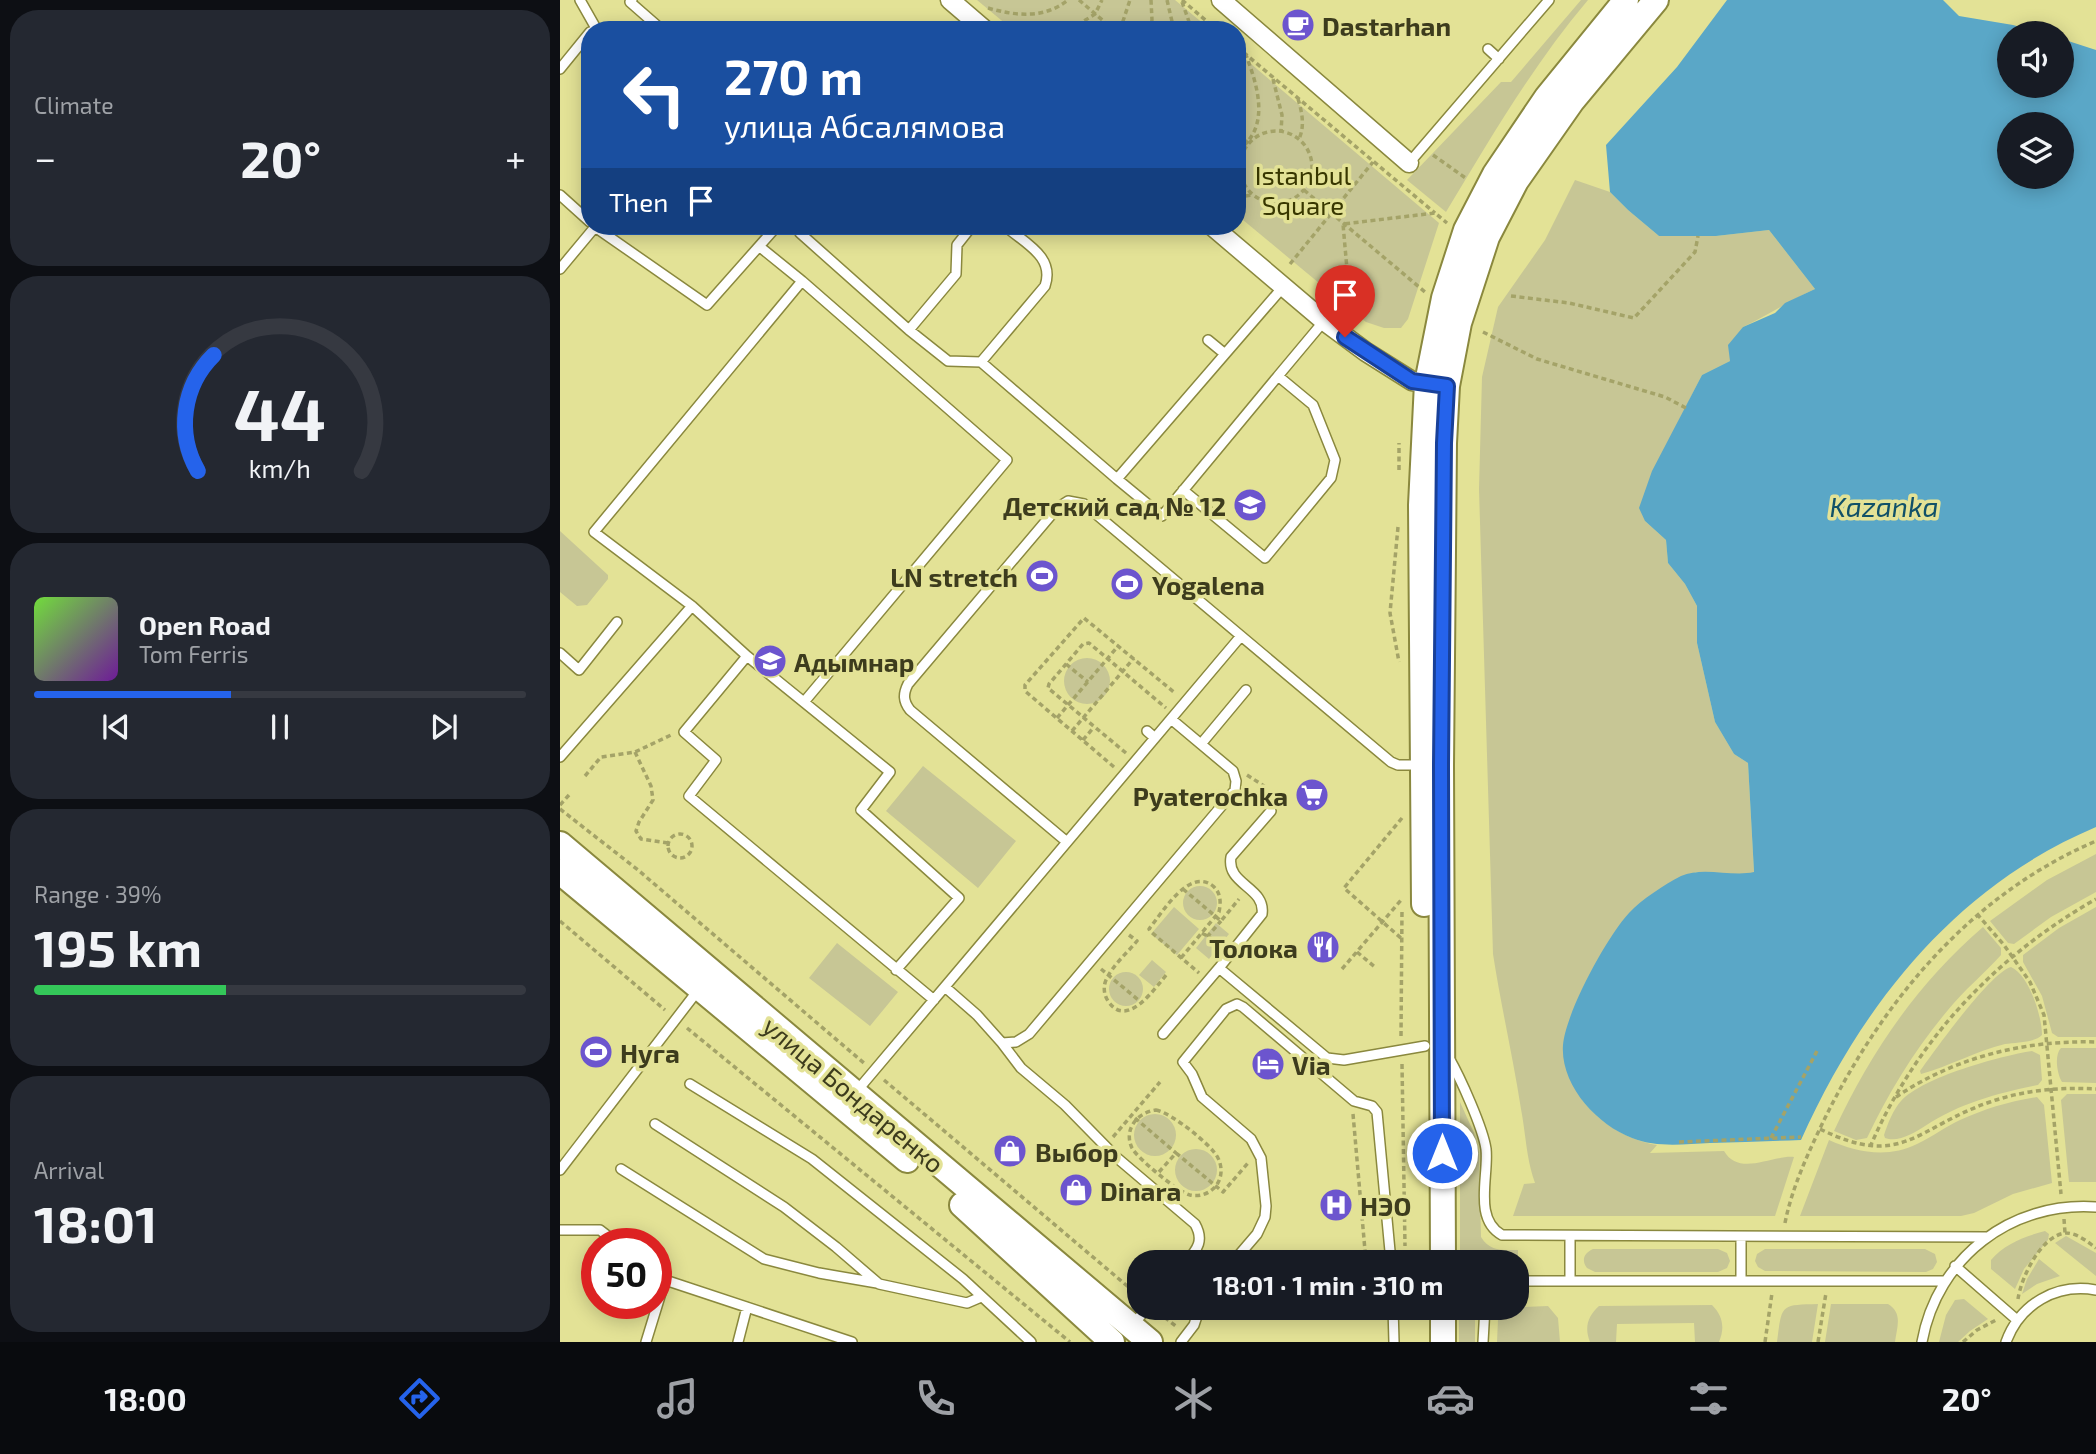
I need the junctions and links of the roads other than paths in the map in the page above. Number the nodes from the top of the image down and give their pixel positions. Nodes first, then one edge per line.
1 (580, 0) edge
2 (632, 0) edge
3 (950, 0) edge
4 (1549, 0) edge
5 (1626, 0) edge
6 (1656, 0) edge
7 (1232, 3) edge
8 (589, 21) edge
9 (652, 21) edge
10 (977, 21) edge
11 (581, 44) edge
12 (1488, 50) dead end
13 (1499, 59) junction
14 (560, 69) edge
15 (1409, 163) joint
16 (560, 195) edge
17 (581, 214) edge
18 (586, 235) edge
19 (607, 235) edge
20 (770, 235) edge
21 (802, 235) edge
22 (965, 235) edge
23 (1016, 235) edge
24 (1222, 235) edge
25 (760, 247) junction
26 (560, 269) edge
27 (802, 281) junction
28 (1283, 287) junction
29 (1324, 321) junction
30 (909, 330) junction
31 (1208, 340) dead end
32 (1225, 354) junction
33 (981, 362) junction
34 (1278, 376) junction
35 (1437, 385) junction
36 (1117, 479) junction
37 (1183, 491) junction
38 (692, 606) junction
39 (617, 622) dead end
40 (1241, 636) junction
41 (560, 653) edge
42 (747, 656) junction
43 (1246, 690) dead end
44 (804, 702) junction
45 (1173, 717) junction
46 (1147, 731) dead end
47 (1155, 738) junction
48 (1200, 744) junction
49 (560, 757) edge
50 (1423, 765) junction
51 (1271, 811) dead end
52 (1067, 842) junction
53 (560, 844) edge
54 (567, 876) edge
55 (1219, 968) junction
56 (896, 970) junction
57 (945, 987) junction
58 (699, 989) junction
59 (934, 1000) junction
60 (1163, 1034) dead end
61 (1002, 1044) junction
62 (1433, 1045) junction
63 (690, 1084) dead end
64 (854, 1094) junction
65 (655, 1124) dead end
66 (621, 1169) dead end
67 (560, 1170) edge
68 (2096, 1207) edge
69 (560, 1230) edge
70 (581, 1230) edge
71 (1570, 1237) junction
72 (1741, 1237) junction
73 (1987, 1237) junction
74 (1194, 1250) edge
75 (1243, 1250) edge
76 (1390, 1250) edge
77 (1426, 1250) edge
78 (1442, 1250) edge
79 (1955, 1266) junction
80 (672, 1281) edge
81 (1529, 1281) edge
82 (1570, 1281) junction
83 (1741, 1281) junction
84 (1945, 1281) junction
85 (879, 1284) junction
86 (2096, 1290) edge
87 (981, 1297) junction
88 (747, 1307) junction
89 (653, 1319) edge
90 (1136, 1320) edge
91 (1196, 1320) edge
92 (1393, 1320) edge
93 (1426, 1320) edge
94 (1443, 1320) edge
95 (1484, 1320) edge
96 (2017, 1320) junction
97 (1118, 1337) edge
98 (1184, 1339) edge
99 (1029, 1341) edge
100 (646, 1342) edge
101 (738, 1342) edge
102 (852, 1342) edge
103 (1394, 1342) edge
104 (1426, 1342) edge
105 (1443, 1342) edge
106 (1483, 1342) edge
107 (1922, 1342) edge
108 (2006, 1342) edge

1 - 8 lane
2 - 9 lane
3 - 10 street
4 - 13 lane
5 - 35 main road
6 - 35 main road
7 - 15 street
11 - 14 lane
12 - 13 lane
13 - 15 lane
16 - 17 lane
18 - 26 lane
19 - 25 lane
20 - 25 lane
21 - 30 lane
22 - 30 lane
23 - 33 lane
24 - 28 street
25 - 27 lane
27 - 38 lane
27 - 44 lane
28 - 29 street
28 - 32 lane
29 - 34 lane
29 - 35 street
30 - 33 lane
31 - 32 lane
32 - 36 lane
33 - 36 lane
34 - 37 lane
34 - 37 lane
35 - 50 main road
35 - 62 main road
36 - 37 lane
38 - 42 lane
38 - 49 lane
39 - 41 lane
40 - 45 lane
40 - 50 lane
40 - 52 lane
42 - 44 lane
42 - 56 lane
43 - 48 lane
44 - 56 lane
45 - 47 lane
45 - 48 lane
46 - 47 lane
47 - 52 lane
48 - 61 lane
50 - 62 main road
51 - 55 lane
52 - 57 lane
53 - 54 main road, улица Бондаренко
54 - 58 main road, улица Бондаренко
54 - 64 main road, улица Бондаренко
55 - 60 lane
55 - 62 lane
56 - 59 lane
57 - 59 lane
57 - 61 lane
58 - 67 lane
58 - 97 main road, улица Бондаренко
59 - 64 lane
61 - 74 lane
62 - 71 lane
62 - 77 main road
62 - 78 main road
63 - 87 lane
64 - 97 main road, улица Бондаренко
65 - 85 lane
66 - 85 lane
68 - 73 lane
69 - 70 lane
71 - 72 lane
71 - 82 lane
72 - 73 lane
72 - 83 lane
73 - 79 lane
75 - 76 lane
79 - 84 lane
79 - 96 lane
80 - 88 lane
81 - 82 lane
82 - 83 lane
83 - 84 lane
84 - 107 lane
85 - 87 lane
86 - 96 lane
87 - 99 lane
88 - 101 lane
88 - 102 lane
89 - 100 lane
90 - 97 lane
91 - 98 lane
92 - 103 lane
93 - 104 main road
94 - 105 main road
95 - 106 lane
96 - 108 lane

